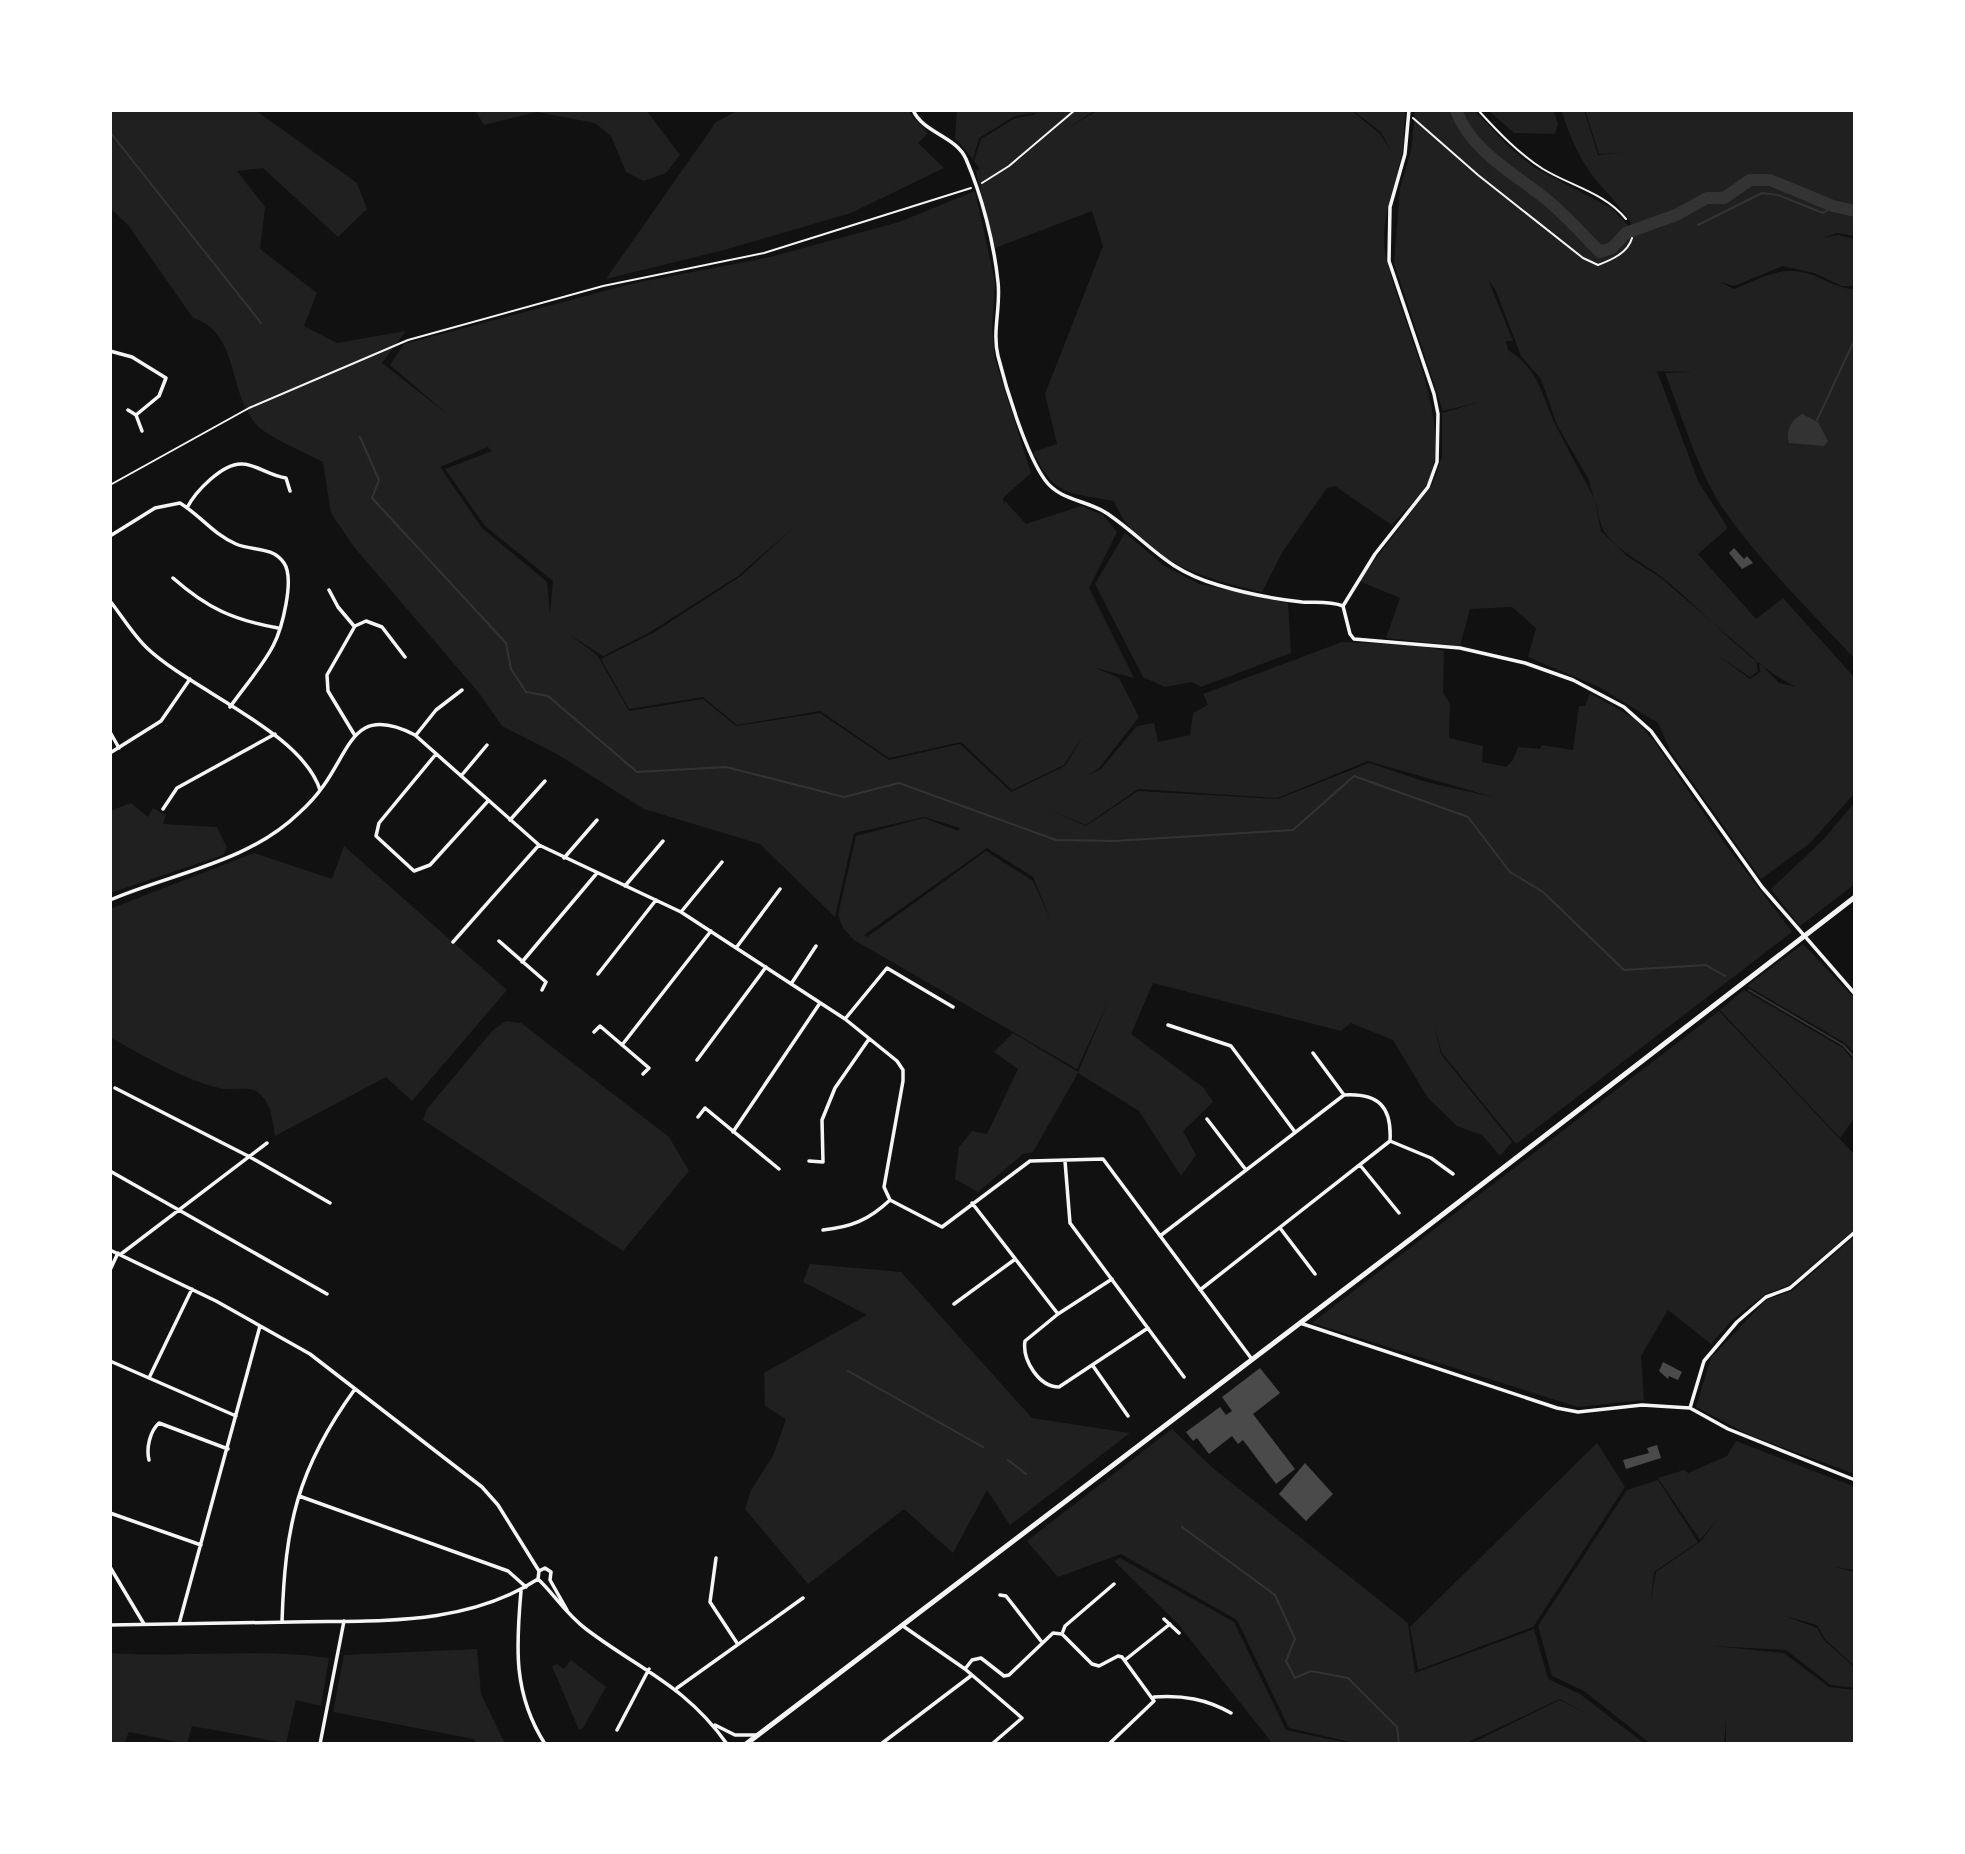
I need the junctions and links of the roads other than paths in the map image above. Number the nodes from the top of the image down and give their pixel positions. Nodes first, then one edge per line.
1 (913, 110) edge
2 (1409, 112) edge
3 (110, 351) edge
4 (128, 410) dead end
5 (136, 415) junction
6 (142, 431) dead end
7 (290, 491) dead end
8 (187, 508) junction
9 (110, 536) edge
10 (173, 578) dead end
11 (329, 590) dead end
12 (110, 601) edge
13 (1343, 606) junction
14 (355, 626) junction
15 (278, 628) junction
16 (405, 657) dead end
17 (190, 679) junction
18 (462, 691) dead end
19 (230, 707) junction
20 (110, 732) edge
21 (276, 734) junction
22 (354, 734) junction
23 (415, 735) junction
24 (487, 746) dead end
25 (119, 748) junction
26 (110, 753) edge
27 (436, 754) junction
28 (461, 776) junction
29 (545, 781) dead end
30 (320, 790) junction
31 (488, 801) junction
32 (163, 809) dead end
33 (510, 820) junction
34 (597, 820) dead end
35 (663, 841) dead end
36 (539, 845) junction
37 (564, 858) junction
38 (722, 862) dead end
39 (597, 873) junction
40 (625, 886) junction
41 (780, 889) dead end
42 (1855, 897) edge
43 (110, 900) edge
44 (656, 900) junction
45 (681, 912) junction
46 (711, 931) junction
47 (1803, 936) junction
48 (499, 941) dead end
49 (453, 942) dead end
50 (816, 946) dead end
51 (736, 948) junction
52 (523, 962) junction
53 (766, 967) junction
54 (598, 974) dead end
55 (790, 984) junction
56 (542, 990) dead end
57 (1855, 994) edge
58 (820, 1003) junction
59 (953, 1007) dead end
60 (845, 1019) junction
61 (1168, 1025) dead end
62 (594, 1032) dead end
63 (869, 1039) junction
64 (622, 1045) junction
65 (1313, 1053) dead end
66 (697, 1060) dead end
67 (643, 1074) dead end
68 (115, 1088) dead end
69 (1344, 1095) junction
70 (698, 1117) dead end
71 (1207, 1119) dead end
72 (733, 1132) junction
73 (1295, 1132) junction
74 (1390, 1141) junction
75 (267, 1143) dead end
76 (250, 1157) junction
77 (1065, 1160) junction
78 (808, 1161) dead end
79 (1360, 1165) junction
80 (779, 1169) dead end
81 (1247, 1170) junction
82 (110, 1171) edge
83 (1453, 1174) dead end
84 (890, 1200) junction
85 (330, 1203) dead end
86 (972, 1203) junction
87 (181, 1209) junction
88 (1399, 1213) dead end
89 (1280, 1228) junction
90 (823, 1230) dead end
91 (1855, 1232) edge
92 (1160, 1236) junction
93 (110, 1250) edge
94 (120, 1254) junction
95 (1015, 1259) junction
96 (110, 1270) edge
97 (1315, 1274) dead end
98 (1112, 1279) junction
99 (192, 1289) junction
100 (1200, 1290) junction
101 (327, 1294) dead end
102 (954, 1304) dead end
103 (1058, 1314) junction
104 (1300, 1323) junction
105 (260, 1326) junction
106 (1148, 1328) junction
107 (1251, 1358) junction
108 (110, 1361) edge
109 (1093, 1366) junction
110 (1184, 1377) dead end
111 (149, 1378) junction
112 (355, 1388) junction
113 (1690, 1408) junction
114 (236, 1416) junction
115 (1128, 1416) dead end
116 (228, 1449) junction
117 (149, 1460) dead end
118 (1855, 1480) edge
119 (299, 1496) junction
120 (110, 1513) edge
121 (201, 1545) junction
122 (716, 1558) dead end
123 (110, 1567) edge
124 (539, 1571) junction
125 (538, 1579) junction
126 (550, 1580) junction
127 (542, 1583) junction
128 (1114, 1584) dead end
129 (526, 1587) junction
130 (521, 1590) junction
131 (1000, 1595) dead end
132 (803, 1598) dead end
133 (568, 1612) junction
134 (1164, 1619) dead end
135 (344, 1621) junction
136 (282, 1622) junction
137 (144, 1624) junction
138 (179, 1624) junction
139 (1170, 1624) junction
140 (110, 1625) edge
141 (903, 1626) junction
142 (1180, 1633) dead end
143 (1062, 1634) junction
144 (1041, 1641) junction
145 (737, 1643) junction
146 (1125, 1660) junction
147 (649, 1669) junction
148 (965, 1669) junction
149 (972, 1675) junction
150 (676, 1688) junction
151 (1154, 1697) junction
152 (1231, 1713) dead end
153 (713, 1725) junction
154 (617, 1730) dead end
155 (758, 1735) junction
156 (320, 1744) edge
157 (545, 1744) edge
158 (727, 1744) edge
159 (747, 1744) edge
160 (881, 1744) edge
161 (992, 1744) edge
162 (1110, 1744) edge

1 - 13 street
2 - 13 street
3 - 5 street
4 - 5 street
5 - 6 street
7 - 8 street
8 - 9 street
8 - 15 street
10 - 15 street
11 - 14 street
12 - 17 street
13 - 47 street
14 - 16 street
14 - 22 street
15 - 19 street
17 - 19 street
17 - 25 street
18 - 23 street
19 - 21 street
20 - 25 street
21 - 30 street
21 - 32 street
22 - 23 street
22 - 30 street
23 - 27 street
24 - 28 street
25 - 26 street
27 - 28 street
27 - 31 street
28 - 31 street
29 - 33 street
30 - 43 street
31 - 33 street
33 - 36 street
34 - 37 street
35 - 40 street
36 - 37 street
36 - 49 street
37 - 39 street
38 - 45 street
39 - 40 street
39 - 52 street
40 - 44 street
41 - 51 street
42 - 47 main road
44 - 45 street
44 - 54 street
45 - 46 street
46 - 51 street
46 - 64 street
47 - 57 street
47 - 104 main road
48 - 52 street
50 - 55 street
51 - 53 street
52 - 56 street
53 - 55 street
53 - 66 street
55 - 58 street
58 - 60 street
58 - 72 street
59 - 60 street
60 - 63 street
61 - 73 street
62 - 64 street
63 - 78 street
63 - 84 street
64 - 67 street
65 - 69 street
68 - 76 street
69 - 73 street
69 - 74 street
70 - 72 street
71 - 81 street
72 - 80 street
73 - 81 street
74 - 79 street
74 - 83 street
75 - 76 street
76 - 85 street
76 - 87 street
77 - 86 street
77 - 92 street
77 - 98 street
79 - 88 street
79 - 89 street
81 - 92 street
82 - 87 street
84 - 86 street
84 - 90 street
86 - 95 street
87 - 94 street
87 - 101 street
89 - 97 street
89 - 100 street
91 - 113 street
92 - 100 street
93 - 94 street
94 - 96 street
94 - 99 street
95 - 102 street
95 - 103 street
98 - 103 street
98 - 106 street
99 - 105 street
99 - 111 street
100 - 107 street
103 - 109 street
104 - 107 main road
104 - 113 street
105 - 112 street
105 - 114 street
106 - 109 street
106 - 110 street
107 - 141 main road
108 - 111 street
109 - 115 street
111 - 114 street
112 - 119 street
112 - 124 street
113 - 118 street
114 - 116 street
116 - 117 street
116 - 121 street
119 - 129 street
119 - 136 street
120 - 121 street
121 - 138 street
122 - 145 street
123 - 137 street
124 - 125 street
124 - 126 street
125 - 127 street
125 - 129 street
126 - 127 street
126 - 133 street
127 - 133 street
128 - 143 street
129 - 130 street
130 - 135 street
130 - 157 street
131 - 144 street
132 - 145 street
133 - 147 street
134 - 139 street
135 - 136 street
135 - 156 street
136 - 138 street
137 - 138 street
137 - 140 street
139 - 142 street
139 - 146 street
141 - 148 street
141 - 155 main road
143 - 144 street
143 - 146 street
144 - 148 street
145 - 150 street
146 - 151 street
147 - 150 street
147 - 154 street
148 - 149 street
149 - 160 street
149 - 161 street
150 - 153 street
151 - 152 street
151 - 162 street
153 - 155 street
153 - 158 street
155 - 159 main road

